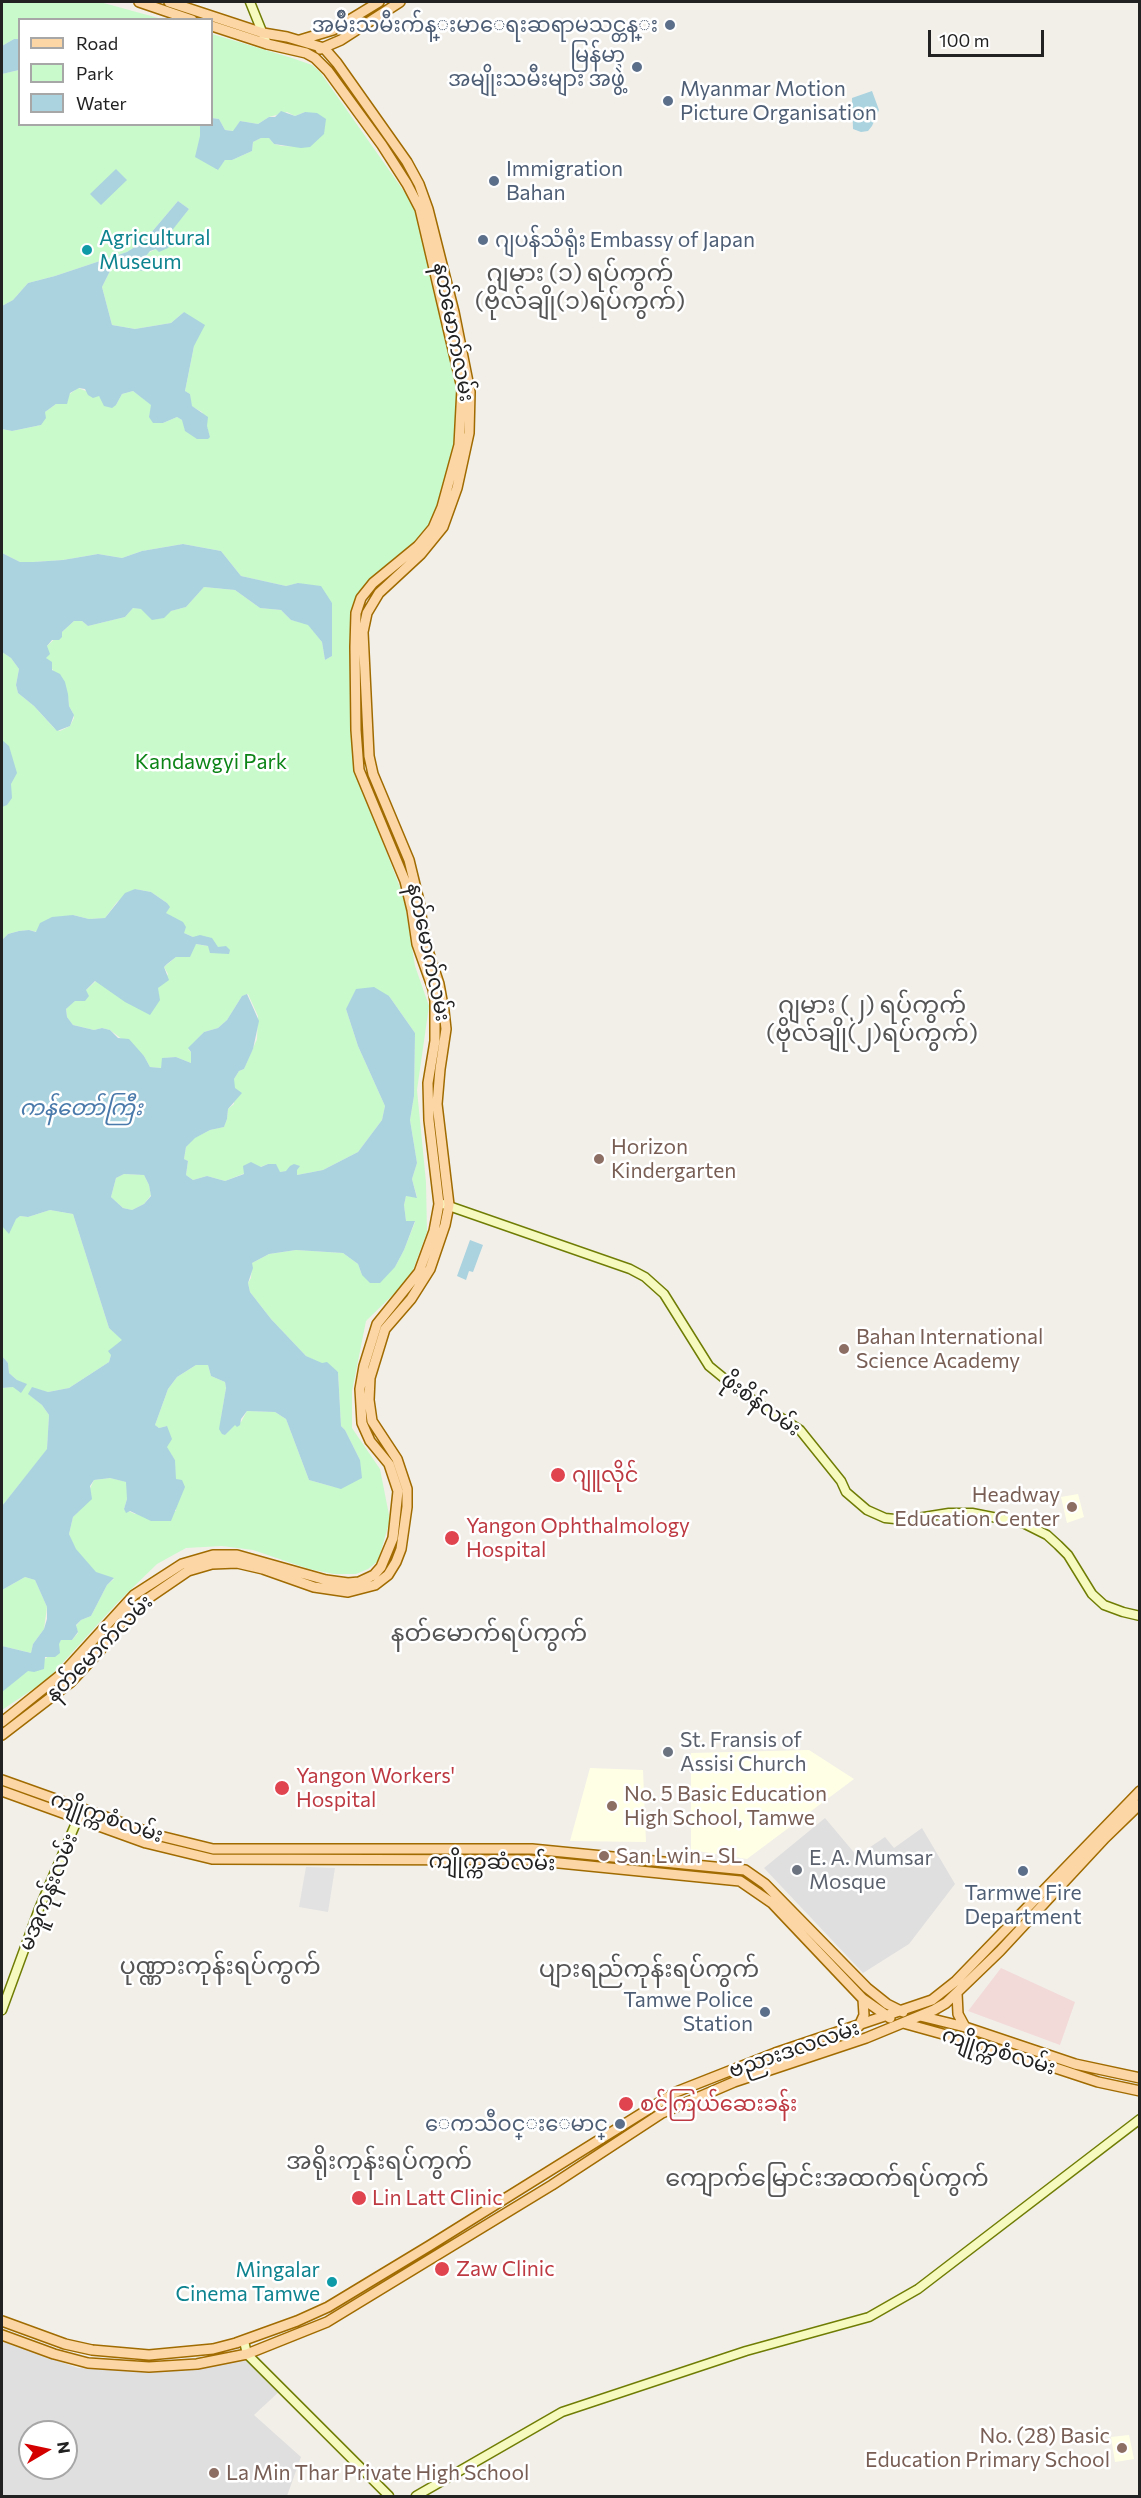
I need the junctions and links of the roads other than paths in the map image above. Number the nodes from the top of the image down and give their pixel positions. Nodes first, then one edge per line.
1 (139, 2) edge
2 (169, 2) edge
3 (250, 2) edge
4 (379, 2) edge
5 (400, 2) edge
6 (186, 18) edge
7 (213, 26) edge
8 (333, 30) junction
9 (263, 33) junction
10 (298, 40) junction
11 (341, 40) junction
12 (267, 44) junction
13 (324, 48) junction
14 (306, 53) junction
15 (337, 63) junction
16 (328, 71) junction
17 (441, 276) junction
18 (460, 360) junction
19 (392, 821) junction
20 (384, 828) junction
21 (444, 1204) junction
22 (429, 1260) junction
23 (1140, 1616) edge
24 (2, 1722) edge
25 (2, 1734) edge
26 (2, 1780) edge
27 (2, 1791) edge
28 (1140, 1791) edge
29 (1140, 1804) edge
30 (82, 1809) junction
31 (78, 1820) junction
32 (213, 1849) joint
33 (1000, 1935) junction
34 (1008, 1943) junction
35 (957, 1993) junction
36 (878, 1998) joint
37 (863, 1999) junction
38 (2, 2010) edge
39 (903, 2012) junction
40 (919, 2016) junction
41 (886, 2017) junction
42 (904, 2023) junction
43 (859, 2026) junction
44 (965, 2027) junction
45 (1140, 2078) edge
46 (1140, 2091) edge
47 (1140, 2119) edge
48 (2, 2321) edge
49 (2, 2335) edge
50 (244, 2341) junction
51 (247, 2354) junction
52 (389, 2496) edge
53 (417, 2496) edge

1 - 6 main road
2 - 9 main road
3 - 9 street
4 - 8 main road
5 - 11 main road
7 - 12 main road
8 - 10 main road
8 - 13 main road
9 - 10 main road
9 - 12 street
10 - 13 main road
11 - 13 main road
11 - 15 main road
12 - 14 main road
13 - 14 main road
13 - 15 main road, နတ်မောက်လမ်း
13 - 16 main road
14 - 16 main road, နတ်မောက်လမ်း
15 - 17 main road, နတ်မောက်လမ်း
16 - 17 main road, နတ်မောက်လမ်း
17 - 18 main road, နတ်မောက်လမ်း
18 - 19 main road, နတ်မောက်လမ်း
18 - 20 main road, နတ်မောက်လမ်း
19 - 20 main road
19 - 21 main road, နတ်မောက်လမ်း
20 - 21 main road, နတ်မောက်လမ်း
21 - 22 main road, နတ်မောက်လမ်း
21 - 23 street, ဖိုးစိန်လမ်း
22 - 24 main road, နတ်မောက်လမ်း
22 - 25 main road, နတ်မောက်လမ်း
26 - 30 main road, ကျိုက္ကစံလမ်း
27 - 31 main road, ကျိုက္ကစံလမ်း
28 - 33 main road, ဗညားဒလလမ်း
29 - 34 main road, ဗညားဒလလမ်း
30 - 31 street, မအူကုန်းလမ်း
30 - 32 main road, ကျိုက္ကစံလမ်း
31 - 37 main road, ကျိုက္ကဆံလမ်း
31 - 38 street, မအူကုန်းလမ်း
32 - 36 main road, ကျိုက္ကဆံလမ်း
33 - 34 main road
33 - 39 main road, ဗညားဒလလမ်း
34 - 35 main road, ဗညားဒလလမ်း
35 - 40 main road, ဗညားဒလလမ်း
35 - 44 main road
36 - 39 main road, ကျိုက္ကစံလမ်း
37 - 41 main road, ကျိုက္ကစံလမ်း
37 - 43 main road
39 - 40 main road, ကျိုက္ကစံလမ်း
39 - 41 main road, ဗညားဒလလမ်း
40 - 42 main road, ဗညားဒလလမ်း
40 - 44 main road, ကျိုက္ကစံလမ်း
41 - 42 main road, ကျိုက္ကစံလမ်း
41 - 43 main road, ဗညားဒလလမ်း
42 - 46 main road, ကျိုက္ကစံလမ်း
42 - 51 main road, ဗညားဒလလမ်း
43 - 50 main road, ဗညားဒလလမ်း
44 - 45 main road, ကျိုက္ကစံလမ်း
47 - 53 street
48 - 50 main road, ဗညားဒလလမ်း
49 - 51 main road, ဗညားဒလလမ်း
50 - 51 street
51 - 52 street

